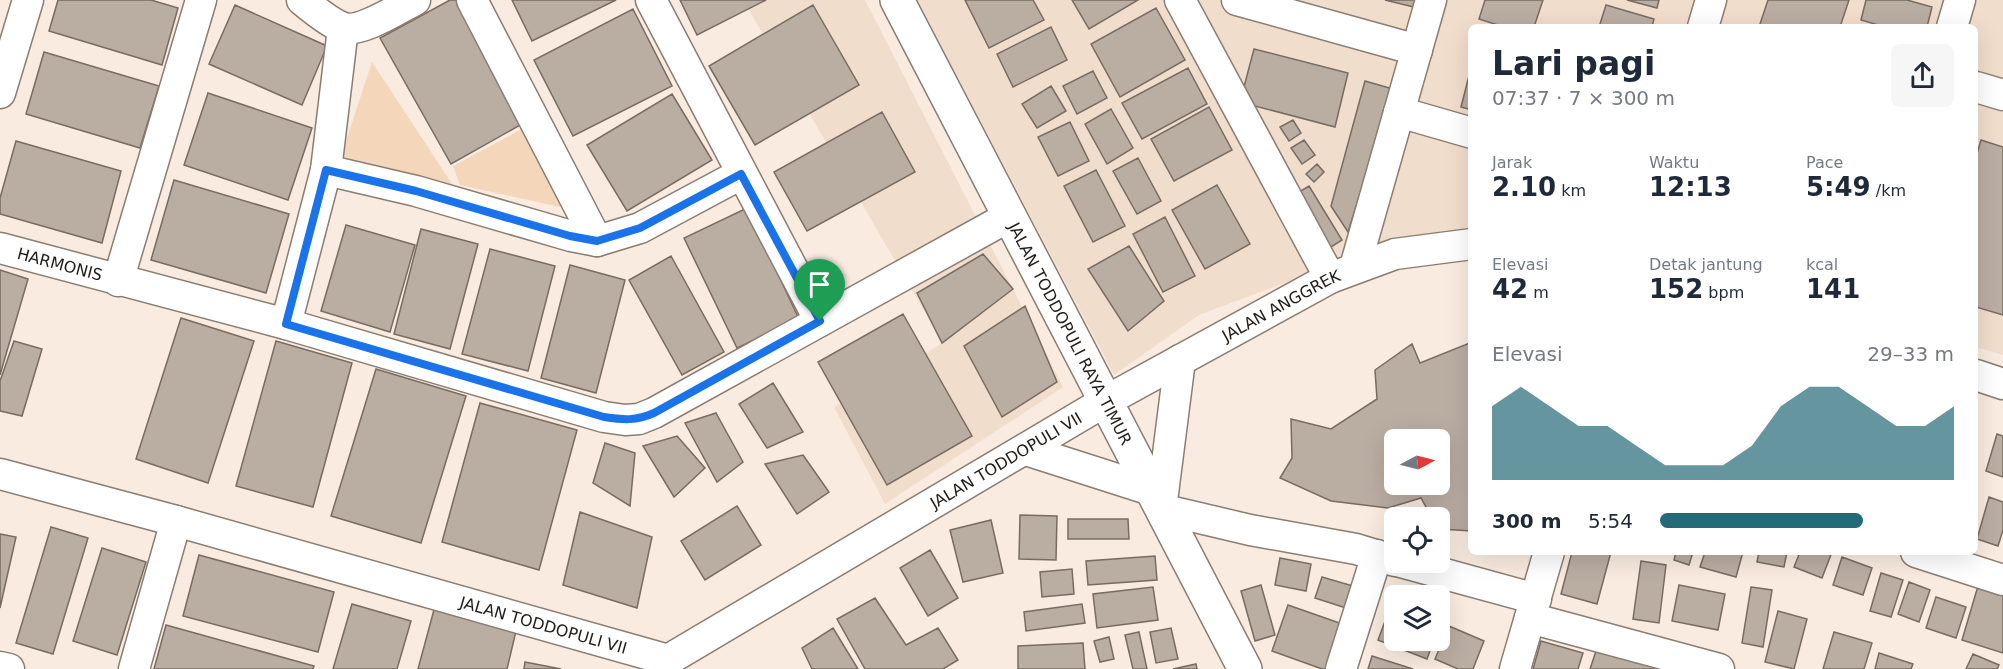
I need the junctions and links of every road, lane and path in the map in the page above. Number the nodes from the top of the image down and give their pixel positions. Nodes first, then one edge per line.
1 (28, 0) edge
2 (201, 0) edge
3 (302, 0) edge
4 (415, 0) edge
5 (472, 0) edge
6 (651, 0) edge
7 (897, 0) edge
8 (1180, 0) edge
9 (1238, 0) edge
10 (1431, 0) edge
11 (1712, 0) edge
12 (1960, 0) edge
13 (1704, 24) edge
14 (1953, 24) edge
15 (343, 28) junction
16 (1417, 50) junction
17 (1978, 88) edge
18 (0, 93) edge
19 (2003, 95) edge
20 (1399, 112) junction
21 (1468, 132) edge
22 (326, 170) junction
23 (741, 174) junction
24 (1010, 216) junction
25 (597, 241) junction
26 (1468, 245) edge
27 (0, 248) edge
28 (1343, 273) junction
29 (118, 282) junction
30 (820, 321) junction
31 (286, 324) junction
32 (1180, 360) junction
33 (1978, 376) edge
34 (2003, 384) edge
35 (1104, 402) junction
36 (1026, 450) junction
37 (0, 474) edge
38 (1156, 499) junction
39 (176, 520) junction
40 (1548, 555) edge
41 (1925, 555) edge
42 (1384, 558) edge
43 (1385, 573) edge
44 (1429, 573) edge
45 (2003, 580) edge
46 (1533, 609) junction
47 (1672, 663) edge
48 (667, 665) edge
49 (0, 667) edge
50 (9, 669) edge
51 (134, 669) edge
52 (1245, 669) edge
53 (1341, 669) edge
54 (1515, 669) edge
55 (1719, 669) edge

1 - 18 street
2 - 29 street
3 - 15 street
4 - 15 street
5 - 25 street
6 - 23 street
7 - 24 main road, JALAN TODDOPULI RAYA TIMUR
8 - 28 street
9 - 16 street
10 - 16 street
11 - 13 street
12 - 14 street
15 - 22 street
16 - 20 street
17 - 19 street
20 - 21 street
20 - 28 street
22 - 25 street
22 - 31 street
23 - 25 street
23 - 30 street
24 - 30 street, HARMONIS
24 - 35 main road, JALAN TODDOPULI RAYA TIMUR
26 - 28 street, JALAN ANGGREK
27 - 29 street, HARMONIS
28 - 32 street, JALAN ANGGREK
29 - 31 street, HARMONIS
30 - 31 street, HARMONIS
32 - 35 street, JALAN ANGGREK
32 - 38 street
33 - 34 street
35 - 36 street, JALAN TODDOPULI VII
35 - 38 main road, JALAN TODDOPULI RAYA TIMUR
36 - 38 street
36 - 48 street, JALAN TODDOPULI VII
37 - 39 street, JALAN TODDOPULI VII
38 - 42 street
38 - 52 main road, JALAN TODDOPULI RAYA TIMUR
39 - 48 street, JALAN TODDOPULI VII
39 - 51 street
40 - 46 street
41 - 45 street
43 - 53 street
44 - 46 street
46 - 47 street
46 - 54 street
47 - 55 street
49 - 50 street

